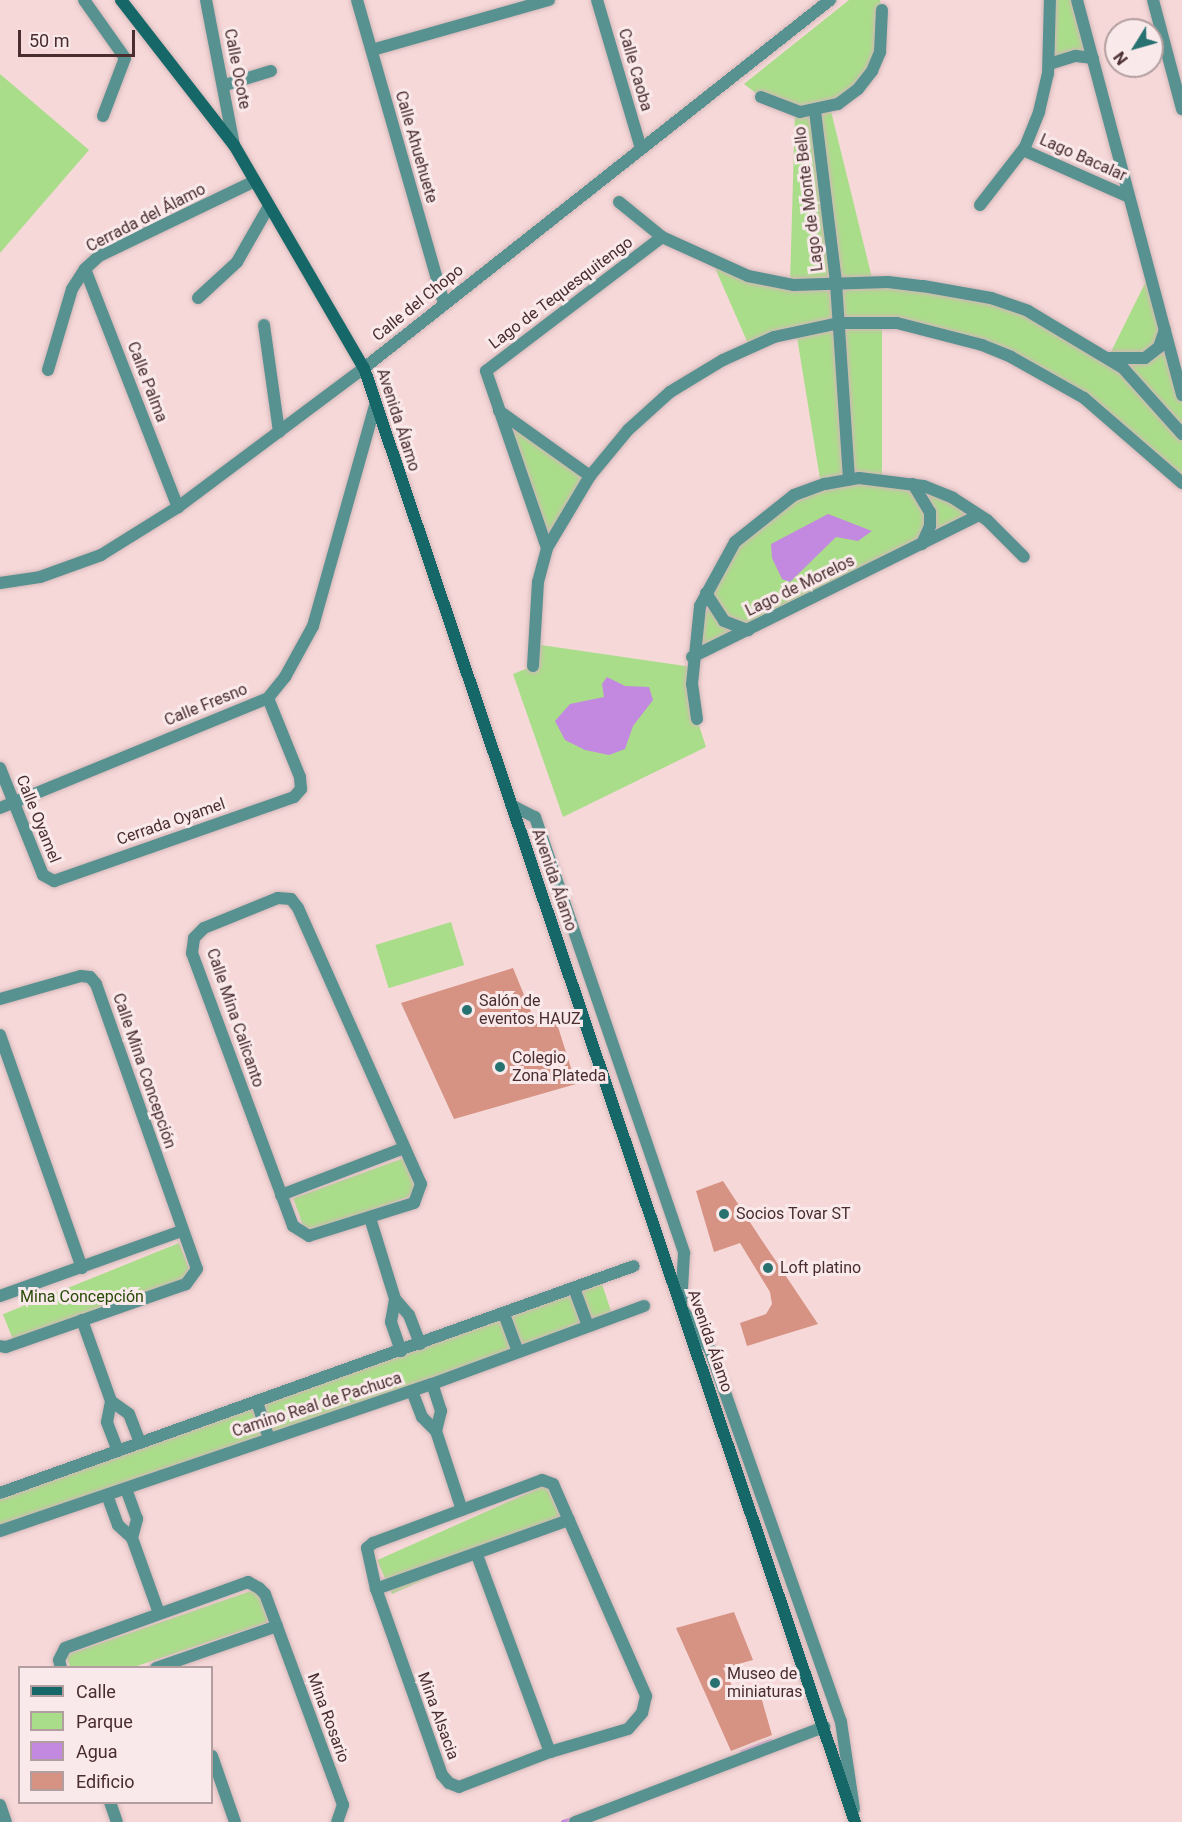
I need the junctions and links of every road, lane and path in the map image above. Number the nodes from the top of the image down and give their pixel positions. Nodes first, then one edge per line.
1 (84, 0) edge
2 (121, 0) edge
3 (206, 0) edge
4 (357, 0) edge
5 (549, 0) edge
6 (597, 0) edge
7 (830, 0) edge
8 (1050, 0) edge
9 (1077, 0) edge
10 (1153, 0) edge
11 (882, 9) dead end
12 (372, 50) junction
13 (1093, 58) junction
14 (1049, 64) junction
15 (271, 71) dead end
16 (225, 85) junction
17 (761, 97) dead end
18 (1182, 109) edge
19 (815, 111) junction
20 (103, 116) dead end
21 (234, 145) junction
22 (641, 149) junction
23 (1023, 150) junction
24 (255, 182) junction
25 (1129, 197) junction
26 (619, 202) dead end
27 (980, 205) dead end
28 (269, 206) junction
29 (662, 237) junction
30 (85, 269) junction
31 (836, 283) junction
32 (198, 298) dead end
33 (444, 304) junction
34 (839, 324) junction
35 (264, 325) dead end
36 (1165, 330) junction
37 (1108, 358) junction
38 (364, 368) junction
39 (48, 370) dead end
40 (1182, 395) edge
41 (375, 406) junction
42 (499, 411) junction
43 (279, 432) junction
44 (1182, 434) edge
45 (590, 476) junction
46 (849, 480) junction
47 (1182, 483) edge
48 (913, 484) junction
49 (178, 507) junction
50 (979, 515) junction
51 (922, 544) junction
52 (546, 548) junction
53 (1024, 557) dead end
54 (0, 583) edge
55 (706, 593) junction
56 (748, 630) junction
57 (692, 657) junction
58 (533, 666) dead end
59 (268, 698) junction
60 (697, 719) dead end
61 (0, 768) edge
62 (13, 802) junction
63 (511, 805) junction
64 (0, 808) edge
65 (48, 881) joint
66 (0, 999) edge
67 (0, 1035) edge
68 (404, 1148) junction
69 (281, 1195) junction
70 (370, 1218) junction
71 (182, 1231) junction
72 (634, 1266) dead end
73 (82, 1268) junction
74 (574, 1288) junction
75 (0, 1296) edge
76 (395, 1299) junction
77 (644, 1306) dead end
78 (681, 1307) junction
79 (504, 1314) junction
80 (82, 1320) junction
81 (588, 1326) junction
82 (420, 1344) junction
83 (0, 1346) edge
84 (401, 1351) junction
85 (518, 1352) junction
86 (432, 1384) junction
87 (412, 1390) junction
88 (111, 1401) junction
89 (257, 1402) junction
90 (436, 1431) junction
91 (269, 1437) junction
92 (140, 1443) junction
93 (118, 1451) junction
94 (126, 1489) junction
95 (0, 1493) edge
96 (107, 1495) junction
97 (462, 1510) junction
98 (569, 1520) junction
99 (0, 1531) edge
100 (132, 1538) junction
101 (477, 1555) junction
102 (376, 1589) junction
103 (159, 1613) junction
104 (276, 1626) junction
105 (179, 1664) edge
106 (61, 1666) edge
107 (824, 1727) junction
108 (550, 1752) junction
109 (213, 1759) edge
110 (110, 1804) edge
111 (0, 1805) edge
112 (6, 1822) edge
113 (117, 1822) edge
114 (235, 1822) edge
115 (337, 1822) edge
116 (575, 1822) edge
117 (855, 1822) edge

1 - 20 street
2 - 21 street, Avenida Álamo
3 - 16 street, Calle Ocote
4 - 12 street, Calle Ahuehuete
5 - 12 street
6 - 22 street, Calle Caoba
7 - 22 street, Calle del Chopo
8 - 14 street, Lago Bacalar
9 - 13 street, Lago Bacalar
10 - 18 street
11 - 19 street, Lago de Monte Bello
12 - 33 street, Calle Ahuehuete
13 - 14 street
13 - 25 street, Lago Bacalar
14 - 23 street, Lago Bacalar
15 - 16 street
16 - 21 street, Calle Ocote
17 - 19 street, Lago de Monte Bello
19 - 31 street, Lago de Monte Bello
21 - 24 street, Avenida Álamo
22 - 33 street, Calle del Chopo
23 - 25 street, Lago Bacalar
23 - 27 street, Lago Bacalar
24 - 28 street, Avenida Álamo
24 - 30 street, Cerrada del Álamo
25 - 36 street, Lago Bacalar
26 - 29 street, Lago de Tequesquitengo
28 - 32 street
28 - 38 street, Avenida Álamo
29 - 31 street, Lago de Tequesquitengo
29 - 42 street, Lago de Tequesquitengo
30 - 39 street, Cerrada del Álamo
30 - 49 street, Calle Palma
31 - 34 street, Lago de Monte Bello
31 - 37 street, Lago de Tequesquitengo
33 - 38 street, Calle del Chopo
34 - 45 street
34 - 46 street
34 - 47 street
35 - 43 street
36 - 37 street
36 - 40 street, Lago Bacalar
37 - 44 street, Lago de Tequesquitengo
38 - 41 street, Avenida Álamo
38 - 43 street, Calle del Chopo
41 - 59 street, Calle Fresno
41 - 63 street, Avenida Álamo
42 - 45 street
42 - 52 street, Lago de Tequesquitengo
43 - 49 street, Calle del Chopo
45 - 52 street
46 - 48 street
46 - 55 street
48 - 50 street
48 - 51 street
49 - 54 street, Calle del Chopo
50 - 51 street, Lago de Morelos
50 - 53 street
51 - 56 street, Lago de Morelos
52 - 58 street
55 - 56 street
55 - 57 street
56 - 57 street, Lago de Morelos
57 - 60 street
59 - 62 street, Calle Fresno
59 - 65 street, Cerrada Oyamel
61 - 62 street, Calle Oyamel
62 - 64 street, Calle Fresno
62 - 65 street, Calle Oyamel
63 - 78 street, Avenida Álamo
63 - 78 street
66 - 71 street, Calle Mina Concepción
67 - 73 street
68 - 69 street
68 - 69 street, Calle Mina Calicanto
68 - 70 street, Calle Mina Calicanto
69 - 70 street, Calle Mina Calicanto
70 - 76 street
71 - 73 street
71 - 80 street, Calle Mina Concepción
72 - 74 street, Camino Real de Pachuca
73 - 75 street
74 - 79 street, Camino Real de Pachuca
74 - 81 street
76 - 82 street
76 - 84 street
77 - 81 street, Camino Real de Pachuca
78 - 107 street, Avenida Álamo
78 - 117 street
79 - 82 street, Camino Real de Pachuca
79 - 85 street
80 - 83 street, Calle Mina Concepción
80 - 88 street
81 - 85 street, Camino Real de Pachuca
82 - 84 street, Camino Real de Pachuca
84 - 89 street, Camino Real de Pachuca
85 - 86 street, Camino Real de Pachuca
86 - 87 street, Camino Real de Pachuca
86 - 90 street
87 - 90 street
87 - 91 street, Camino Real de Pachuca
88 - 92 street
88 - 93 street
89 - 91 street
89 - 92 street, Camino Real de Pachuca
90 - 97 street
91 - 94 street, Camino Real de Pachuca
92 - 93 street, Camino Real de Pachuca
93 - 95 street, Camino Real de Pachuca
94 - 96 street, Camino Real de Pachuca
94 - 100 street
96 - 99 street, Camino Real de Pachuca
96 - 100 street
97 - 98 street, Mina Alsacia
97 - 102 street, Mina Alsacia
98 - 101 street
98 - 108 street, Mina Alsacia
100 - 103 street
101 - 102 street
101 - 108 street
102 - 108 street, Mina Alsacia
103 - 104 street, Mina Rosario
103 - 106 street, Mina Rosario
104 - 105 street
104 - 115 street, Mina Rosario
107 - 116 street
107 - 117 street, Avenida Álamo
109 - 114 street
110 - 113 street
111 - 112 street

